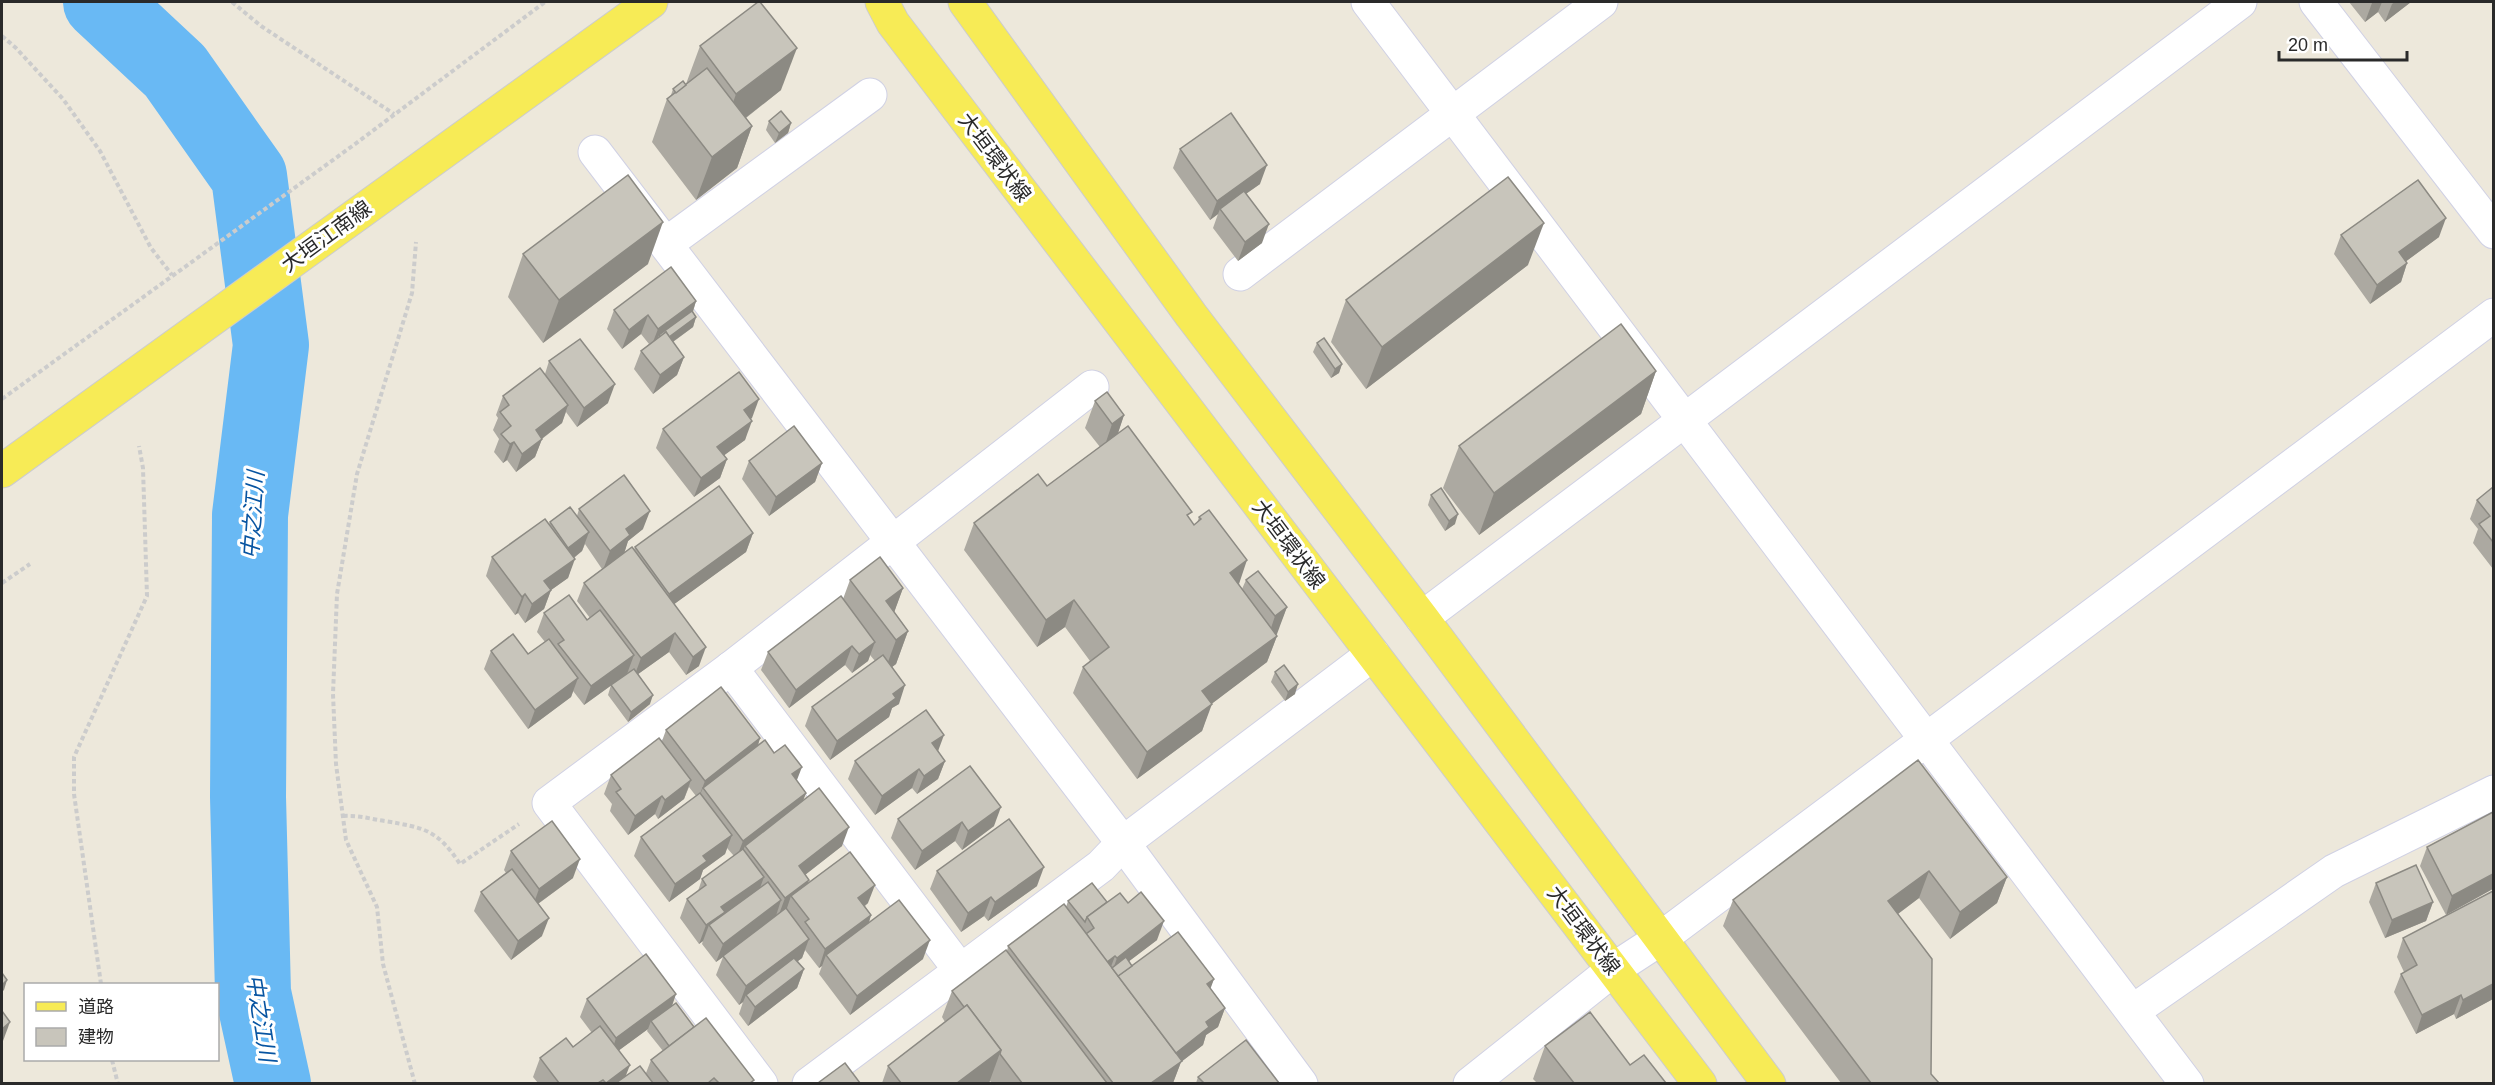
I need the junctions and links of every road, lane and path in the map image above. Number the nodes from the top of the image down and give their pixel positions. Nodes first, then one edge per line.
1 (232, 2) edge
2 (545, 2) edge
3 (651, 2) edge
4 (882, 2) edge
5 (965, 2) edge
6 (1368, 2) edge
7 (1601, 2) edge
8 (2240, 2) edge
9 (2316, 2) edge
10 (2, 36) edge
11 (870, 95) dead end
12 (394, 114) junction
13 (1452, 114) junction
14 (596, 152) dead end
15 (2493, 232) edge
16 (416, 242) dead end
17 (666, 244) junction
18 (1240, 274) dead end
19 (172, 275) junction
20 (2493, 315) edge
21 (1092, 387) dead end
22 (2, 399) edge
23 (1684, 421) junction
24 (139, 446) dead end
25 (2, 471) edge
26 (892, 543) junction
27 (30, 564) dead end
28 (2, 584) edge
29 (1422, 618) junction
30 (1373, 654) junction
31 (731, 668) junction
32 (1927, 739) junction
33 (2493, 792) edge
34 (549, 803) junction
35 (343, 816) junction
36 (1123, 843) junction
37 (1660, 939) junction
38 (1614, 969) junction
39 (960, 970) junction
40 (101, 983) edge
41 (2133, 1011) junction
42 (112, 1061) edge
43 (118, 1083) edge
44 (414, 1083) edge
45 (761, 1083) edge
46 (809, 1083) edge
47 (1301, 1083) edge
48 (1470, 1083) edge
49 (1700, 1083) edge
50 (1769, 1083) edge
51 (2187, 1083) edge

1 - 12 path
2 - 12 path
3 - 25 main road, 大垣江南線
4 - 30 main road, 大垣環状線
5 - 29 main road
6 - 13 street
7 - 13 street
8 - 23 street
9 - 15 street
10 - 19 path
11 - 17 street
12 - 19 path
13 - 18 street
13 - 23 street
14 - 17 street
16 - 35 path
17 - 26 street
19 - 22 path
20 - 32 street
21 - 26 street
23 - 29 street
23 - 32 street
24 - 40 path
26 - 31 street
26 - 36 street
27 - 28 path
29 - 37 main road
30 - 36 street
30 - 38 main road, 大垣環状線
31 - 34 street
31 - 39 street
32 - 37 street
32 - 41 street
33 - 41 street
34 - 35 path
34 - 45 street
35 - 44 path
36 - 39 street
36 - 47 street
37 - 38 street
37 - 50 main road
38 - 48 street
38 - 49 main road, 大垣環状線
39 - 46 street
41 - 51 street
42 - 43 path

